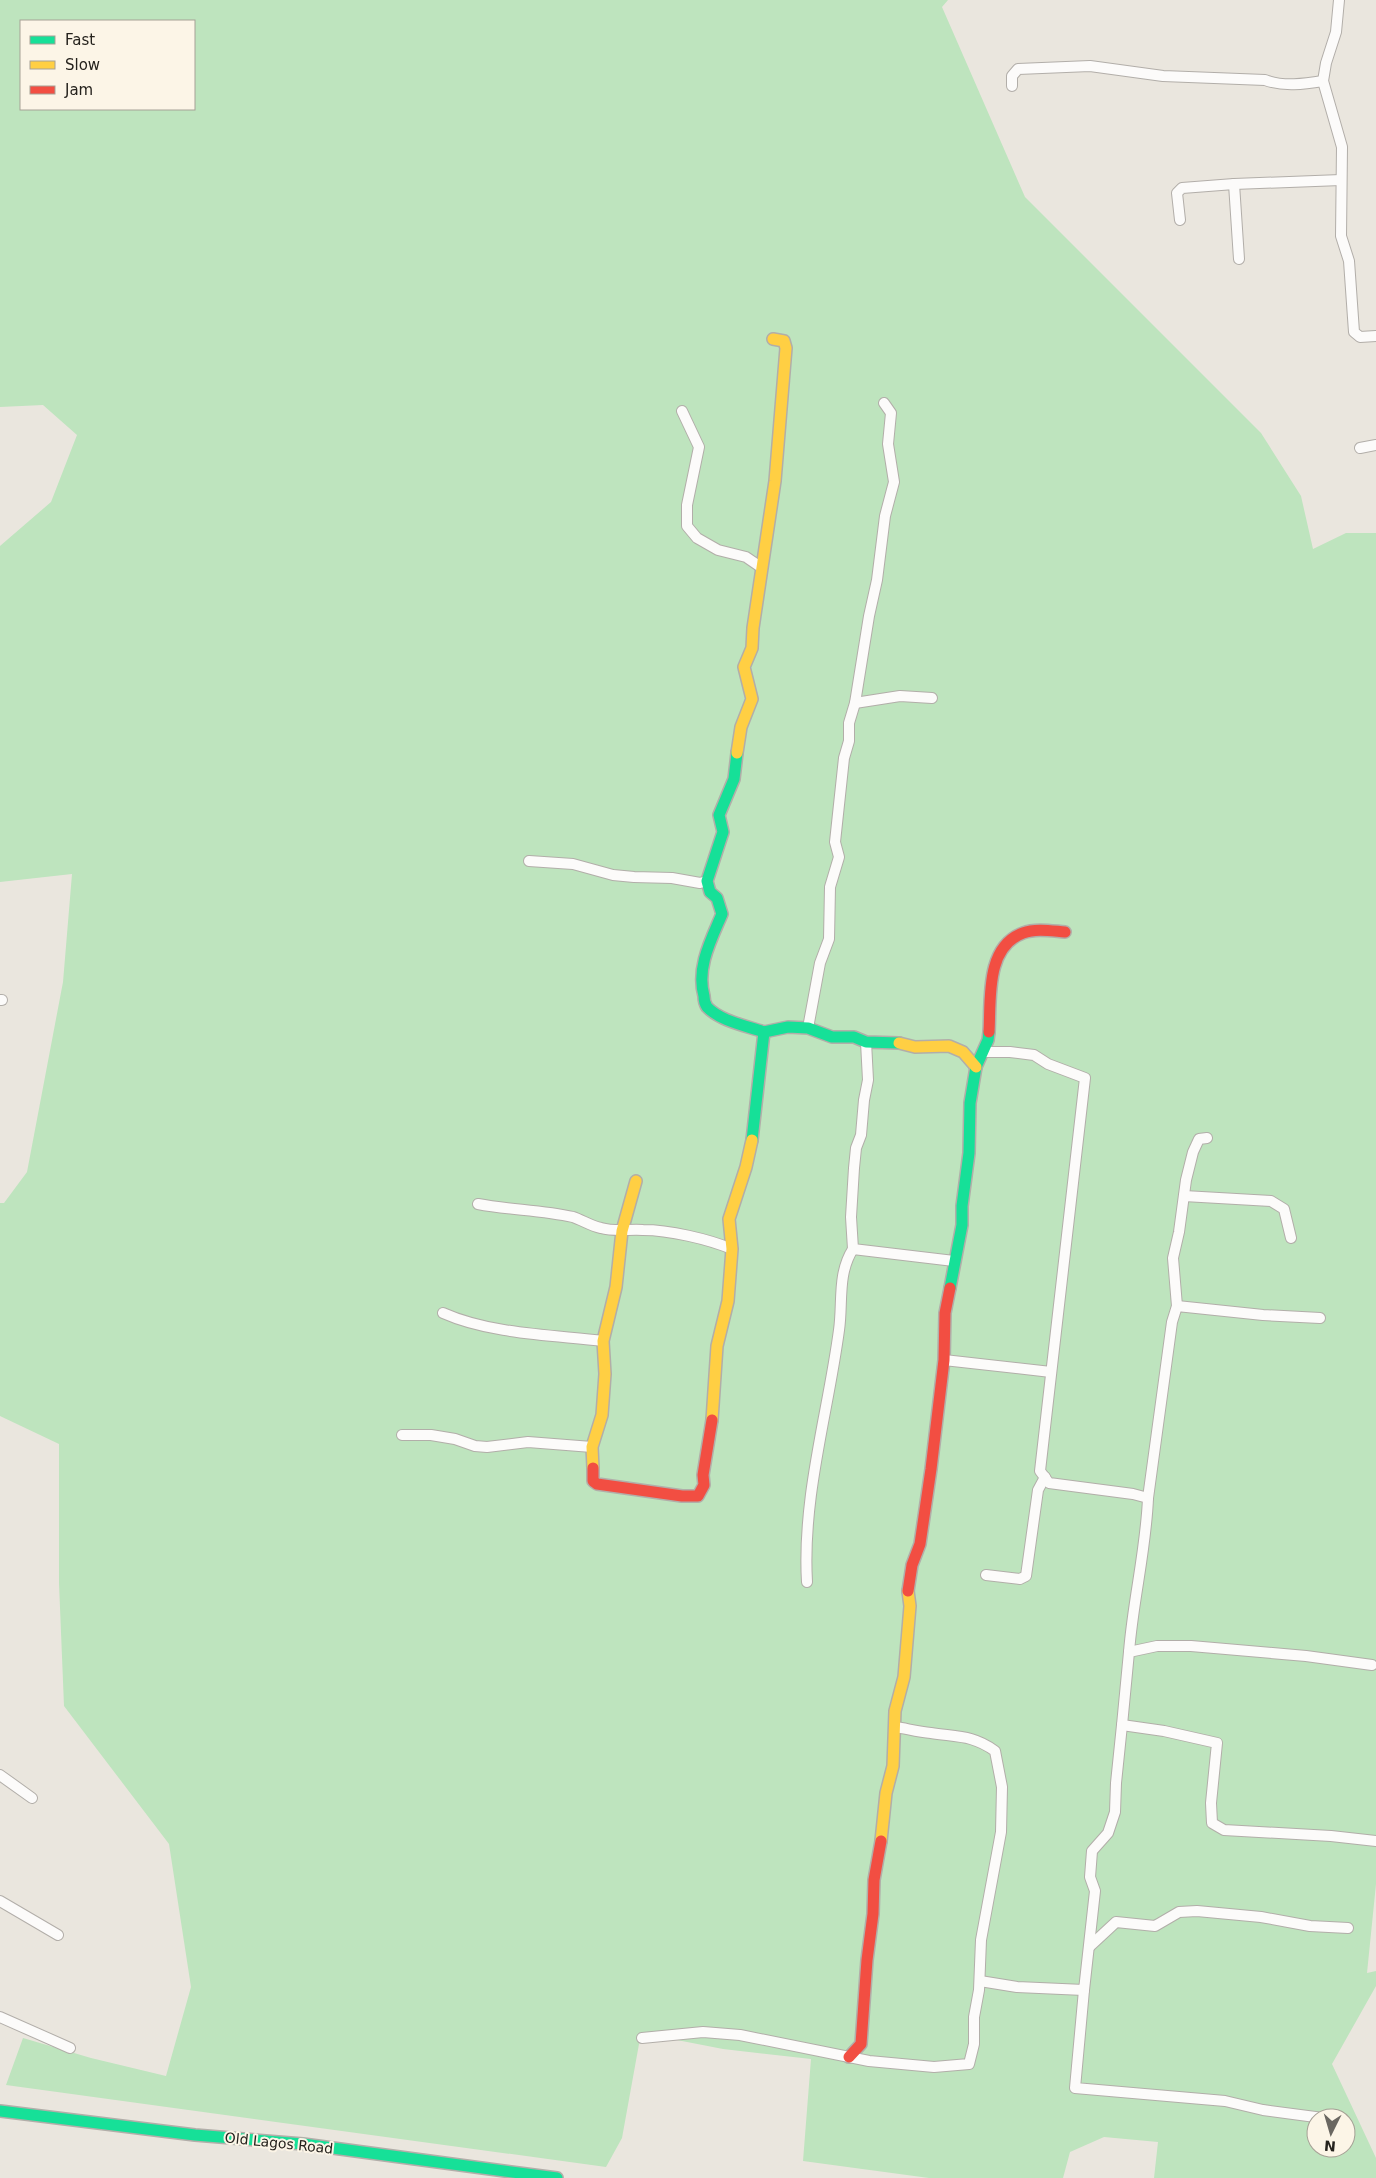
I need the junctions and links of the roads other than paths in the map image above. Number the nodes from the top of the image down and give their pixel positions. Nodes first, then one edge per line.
1 (1339, 0) edge
2 (1323, 81) junction
3 (1012, 86) dead end
4 (1341, 180) junction
5 (1234, 184) junction
6 (1180, 220) dead end
7 (1239, 258) dead end
8 (1376, 336) edge
9 (773, 339) dead end
10 (884, 403) dead end
11 (682, 411) dead end
12 (1376, 445) edge
13 (1360, 448) dead end
14 (762, 568) junction
15 (932, 698) dead end
16 (855, 703) junction
17 (530, 861) dead end
18 (707, 881) junction
19 (1065, 932) dead end
20 (808, 1028) junction
21 (764, 1032) junction
22 (866, 1042) junction
23 (983, 1052) junction
24 (976, 1068) junction
25 (1207, 1138) dead end
26 (636, 1181) dead end
27 (1184, 1196) junction
28 (478, 1204) dead end
29 (622, 1231) junction
30 (1291, 1238) dead end
31 (732, 1249) junction
32 (853, 1249) junction
33 (954, 1261) junction
34 (1177, 1306) junction
35 (443, 1313) dead end
36 (1320, 1318) dead end
37 (603, 1341) junction
38 (944, 1360) junction
39 (1051, 1372) junction
40 (402, 1435) dead end
41 (592, 1447) junction
42 (1045, 1477) junction
43 (1148, 1498) junction
44 (986, 1575) dead end
45 (808, 1582) dead end
46 (1129, 1652) junction
47 (1372, 1665) dead end
48 (1122, 1725) junction
49 (896, 1727) junction
50 (0, 1775) edge
51 (32, 1798) dead end
52 (1376, 1841) edge
53 (0, 1902) edge
54 (1348, 1928) dead end
55 (58, 1935) dead end
56 (1089, 1947) junction
57 (980, 1981) junction
58 (1084, 1990) junction
59 (0, 2017) edge
60 (642, 2038) dead end
61 (70, 2048) dead end
62 (849, 2057) junction
63 (0, 2111) edge
64 (1306, 2116) edge
65 (557, 2178) edge

1 - 2 street
2 - 3 street
2 - 4 street
4 - 5 street
4 - 8 street
5 - 6 street
5 - 7 street
9 - 14 street
10 - 16 street
11 - 14 street
12 - 13 street
14 - 18 street
15 - 16 street
16 - 20 street
17 - 18 street
18 - 21 street
19 - 23 street
20 - 21 street
20 - 22 street
21 - 31 street
22 - 24 street
22 - 32 street
23 - 24 street
23 - 39 street
24 - 33 street
25 - 27 street
26 - 29 street
27 - 30 street
27 - 34 street
28 - 29 street
29 - 31 street
29 - 37 street
31 - 41 street
32 - 33 street
32 - 45 street
33 - 38 street
34 - 36 street
34 - 43 street
35 - 37 street
37 - 41 street
38 - 39 street
38 - 49 street
39 - 42 street
40 - 41 street
42 - 43 street
42 - 44 street
43 - 46 street
46 - 47 street
46 - 48 street
48 - 52 street
48 - 56 street
49 - 57 street
49 - 62 street
50 - 51 street
53 - 55 street
54 - 56 street
56 - 58 street
57 - 58 street
57 - 62 street
58 - 64 street
59 - 61 street
60 - 62 street
63 - 65 street, Old Lagos Road

